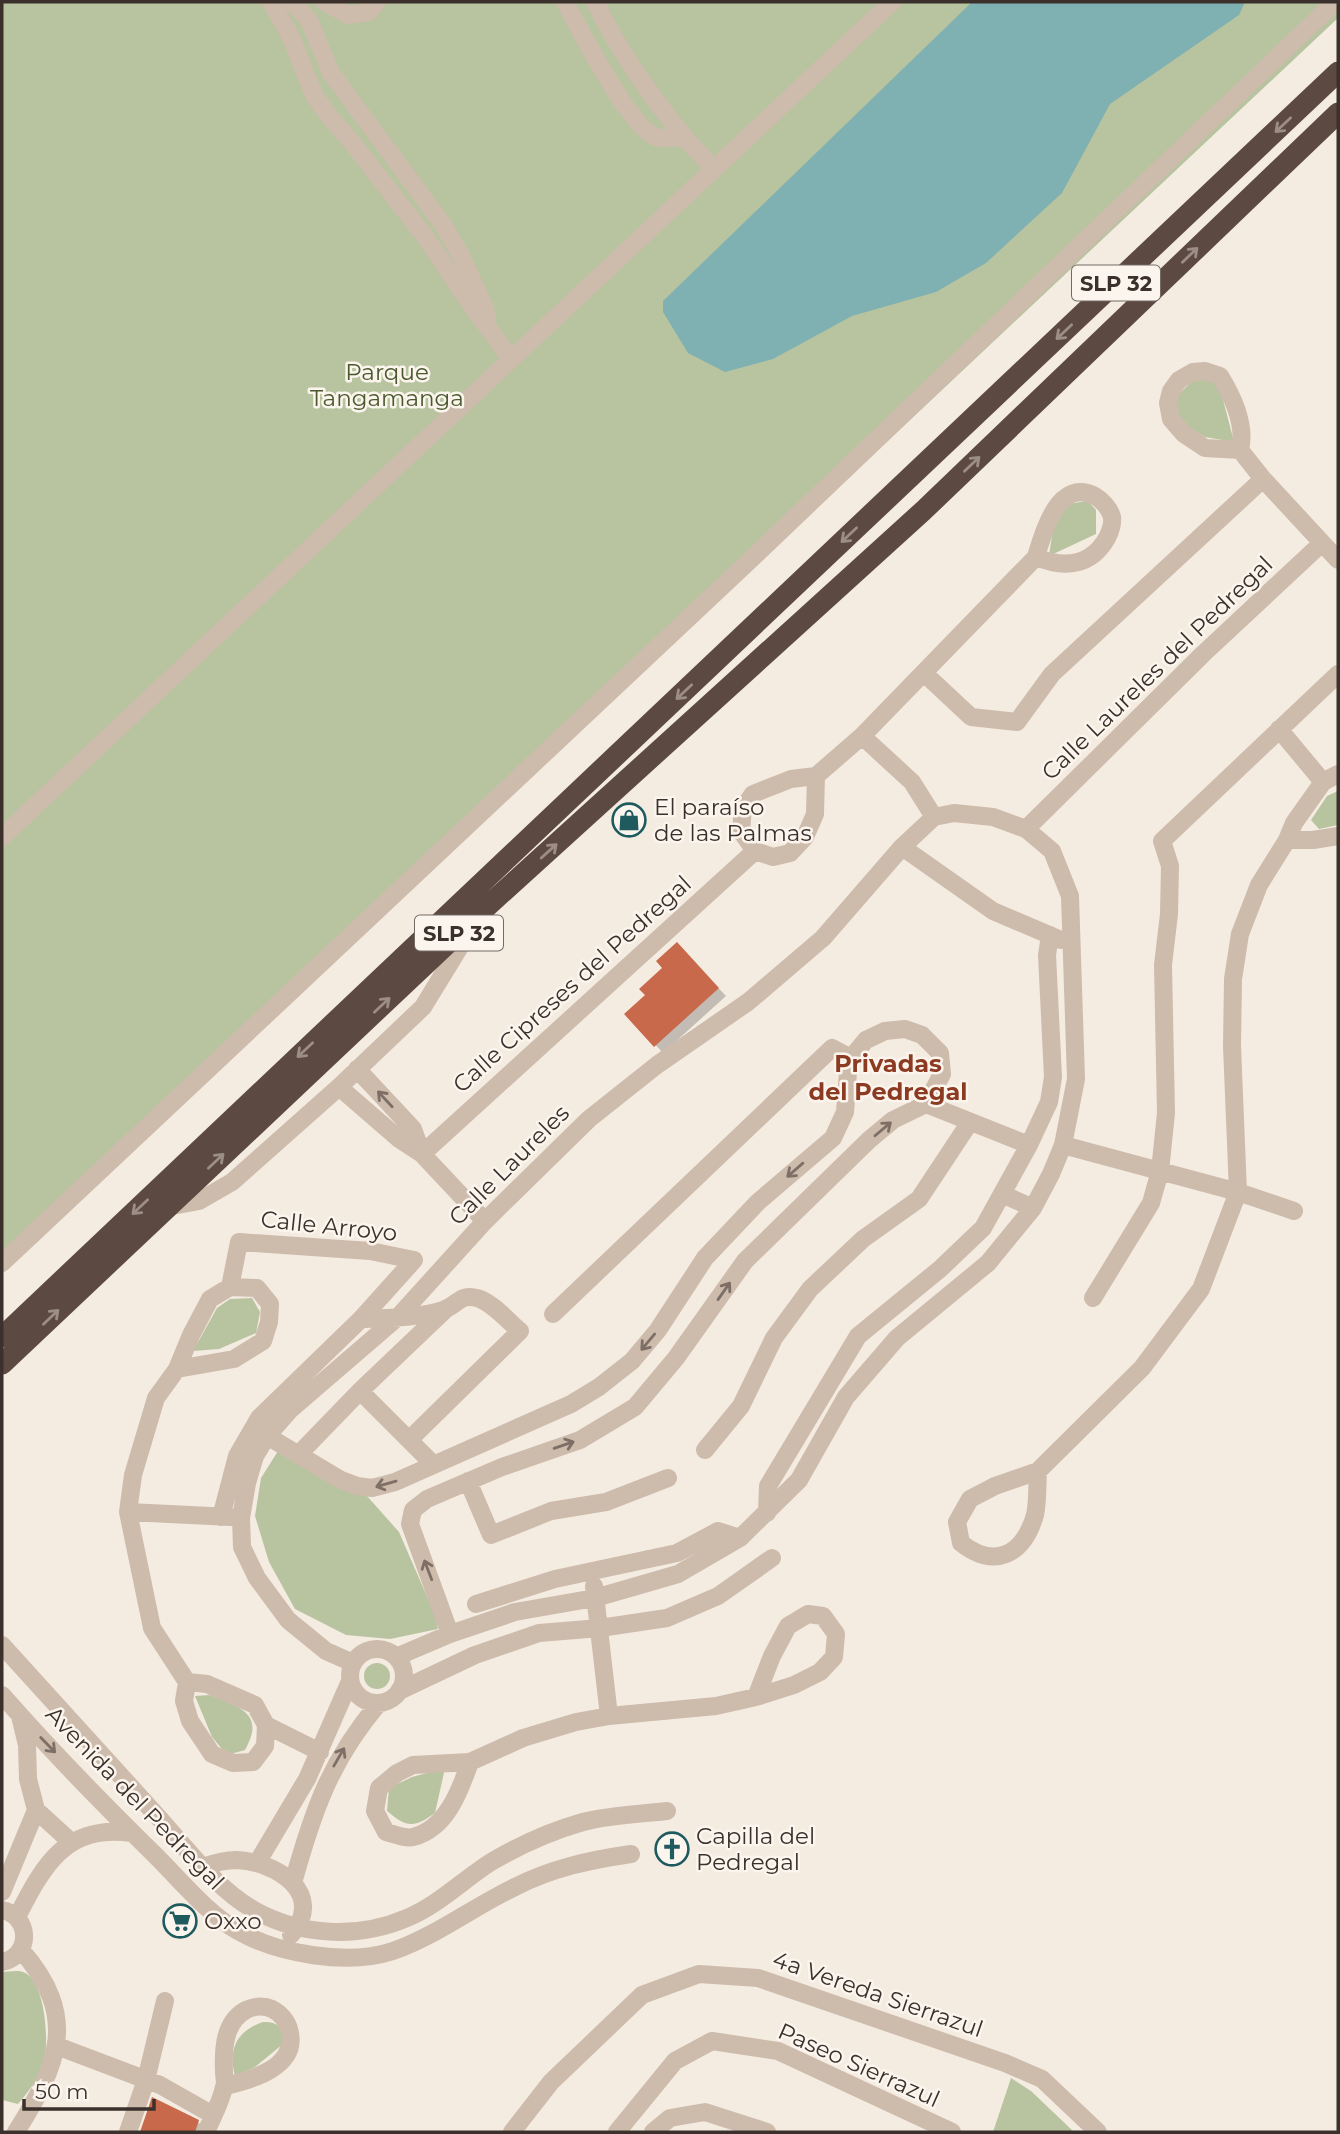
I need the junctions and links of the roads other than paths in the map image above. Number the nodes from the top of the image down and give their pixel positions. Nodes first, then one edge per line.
1 (271, 2) edge
2 (292, 2) edge
3 (325, 2) edge
4 (377, 2) edge
5 (565, 2) edge
6 (595, 2) edge
7 (892, 2) edge
8 (1335, 2) edge
9 (1336, 73) edge
10 (1338, 113) edge
11 (684, 136) junction
12 (714, 169) junction
13 (489, 330) junction
14 (511, 359) junction
15 (1240, 450) junction
16 (1263, 479) junction
17 (1322, 543) junction
18 (1036, 557) junction
19 (1338, 560) edge
20 (925, 674) junction
21 (1338, 674) edge
22 (1279, 729) junction
23 (862, 736) junction
24 (816, 776) junction
25 (1331, 778) edge
26 (934, 817) junction
27 (1026, 829) junction
28 (1338, 836) edge
29 (2, 837) edge
30 (1287, 840) junction
31 (902, 847) junction
32 (755, 851) junction
33 (481, 912) junction
34 (1050, 935) junction
35 (1072, 944) junction
36 (852, 1058) junction
37 (357, 1069) junction
38 (1053, 1077) junction
39 (1076, 1079) junction
40 (339, 1087) junction
41 (926, 1104) junction
42 (970, 1122) junction
43 (1029, 1145) junction
44 (1063, 1145) junction
45 (422, 1154) junction
46 (1160, 1171) junction
47 (1238, 1192) junction
48 (1002, 1194) junction
49 (167, 1207) junction
50 (1033, 1208) junction
51 (1294, 1212) dead end
52 (485, 1221) junction
53 (2, 1263) edge
54 (940, 1269) junction
55 (960, 1286) junction
56 (230, 1287) junction
57 (1093, 1298) dead end
58 (445, 1310) junction
59 (553, 1314) dead end
60 (398, 1317) junction
61 (361, 1318) junction
62 (878, 1320) junction
63 (2, 1337) edge
64 (897, 1338) junction
65 (2, 1364) edge
66 (177, 1368) junction
67 (829, 1381) junction
68 (359, 1391) junction
69 (846, 1397) junction
70 (258, 1418) junction
71 (267, 1436) junction
72 (410, 1439) junction
73 (705, 1450) dead end
74 (299, 1454) junction
75 (782, 1461) junction
76 (433, 1464) junction
77 (1038, 1471) junction
78 (668, 1478) dead end
79 (799, 1480) junction
80 (468, 1481) junction
81 (128, 1512) junction
82 (767, 1513) junction
83 (221, 1517) junction
84 (241, 1518) junction
85 (740, 1538) junction
86 (677, 1553) junction
87 (772, 1558) dead end
88 (592, 1573) junction
89 (678, 1574) junction
90 (510, 1593) junction
91 (595, 1598) junction
92 (476, 1604) dead end
93 (537, 1608) junction
94 (514, 1612) junction
95 (600, 1628) junction
96 (539, 1633) junction
97 (450, 1634) junction
98 (2, 1645) edge
99 (396, 1657) junction
100 (351, 1672) junction
101 (187, 1682) junction
102 (399, 1691) junction
103 (2, 1695) edge
104 (756, 1697) junction
105 (379, 1703) junction
106 (20, 1716) junction
107 (609, 1716) junction
108 (266, 1725) junction
109 (320, 1752) junction
110 (470, 1762) junction
111 (307, 1779) junction
112 (323, 1788) junction
113 (36, 1810) junction
114 (667, 1811) dead end
115 (132, 1833) junction
116 (70, 1841) junction
117 (631, 1854) dead end
118 (257, 1863) junction
119 (12, 1866) junction
120 (204, 1867) junction
121 (35, 1880) junction
122 (293, 1883) junction
123 (2, 1892) edge
124 (9, 1913) edge
125 (296, 1928) junction
126 (277, 1946) junction
127 (21, 1950) junction
128 (2, 1962) edge
129 (165, 2001) dead end
130 (57, 2046) junction
131 (146, 2081) junction
132 (225, 2086) junction
133 (213, 2115) junction
134 (12, 2127) edge
135 (128, 2132) edge
136 (206, 2132) edge
137 (512, 2132) edge
138 (617, 2132) edge
139 (653, 2132) edge
140 (767, 2132) edge
141 (952, 2132) edge
142 (1098, 2132) edge

1 - 13 street
2 - 13 street
3 - 4 street
5 - 11 street
6 - 11 street
7 - 12 street
8 - 53 street
9 -> 63 highway, SLP 32
33 -> 10 highway, SLP 32
11 - 12 street
12 - 14 street
13 - 14 street
14 - 29 street
15 - 15 street
15 - 16 street
16 - 17 street
16 - 20 street
17 - 19 street
17 - 27 street, Calle Laureles del Pedregal
18 - 18 street
18 - 20 street
20 - 23 street
21 - 22 street
22 - 25 street
22 - 46 street
23 - 24 street
23 - 26 street
24 - 32 street
24 - 32 street
25 - 30 street
26 - 27 street
26 - 31 street, Calle Laureles
27 - 35 street
28 - 30 street
30 - 47 street
31 - 34 street
31 - 52 street, Calle Laureles
32 - 45 street, Calle Cipreses del Pedregal
33 - 37 street
49 -> 33 highway, SLP 32
34 - 35 street
34 - 38 street
35 - 39 street
36 - 41 street
36 - 59 street
36 -> 76 street
37 - 40 street
45 -> 37 street
38 - 39 street
38 - 43 street
39 - 44 street
40 - 45 street
40 - 49 street
41 - 42 street
80 -> 41 street
42 - 43 street
42 - 73 street
43 - 48 street
44 - 46 street
44 - 50 street
45 - 52 street
46 - 47 street
46 - 57 street
47 - 51 street
47 - 77 street
48 - 50 street
48 - 54 street
65 -> 49 highway, SLP 32
50 - 55 street
52 - 60 street, Calle Laureles
54 - 55 street
54 - 62 street
55 - 64 street
56 - 61 street, Calle Arroyo
56 - 66 street
56 - 66 street
58 - 60 street
58 - 68 street
58 - 72 street
60 - 61 street
60 - 71 street, Calle Laureles
61 - 70 street
62 - 64 street
62 - 67 street
64 - 69 street
66 - 81 street
67 - 69 street
67 - 75 street
68 - 72 street
68 - 74 street
69 - 79 street
70 - 71 street
70 - 83 street
71 - 74 street
71 - 84 street, Calle Laureles
72 - 76 street
76 -> 74 street
75 - 79 street
75 - 82 street
77 - 77 street
78 - 80 street
79 - 82 street
97 -> 80 street
81 - 83 street
81 - 101 street
82 - 85 street
83 - 84 street
84 - 100 street, Calle Laureles
85 - 86 street
85 - 89 street
86 - 88 street
86 - 89 street
87 - 95 street
88 - 90 street
88 - 91 street
89 - 91 street
90 - 92 street
90 - 94 street
91 - 93 street
91 - 95 street
93 - 94 street
93 - 96 street
94 - 97 street
95 - 96 street
95 - 107 street
96 - 102 street
97 - 99 street
98 - 120 street, Avenida del Pedregal
99 - 100 street
99 - 102 street
100 - 105 street
100 - 109 street
101 - 108 street
101 - 108 street
102 - 105 street
103 - 106 street, Avenida del Pedregal
104 - 104 street
104 - 107 street
112 -> 105 street
106 - 113 street
106 -> 115 street, Avenida del Pedregal
107 - 110 street
108 - 109 street
109 - 111 street
110 - 110 street
111 - 112 street
111 - 118 street
112 - 122 street
113 - 116 street
113 - 119 street
114 - 125 street, Avenida del Pedregal
115 - 116 street
115 - 126 street, Avenida del Pedregal
116 - 121 street
117 - 126 street, Avenida del Pedregal
118 - 120 street, Avenida del Pedregal
118 - 122 street, Avenida del Pedregal
119 - 121 street
119 - 123 street
120 - 125 street, Avenida del Pedregal
121 - 124 street
122 - 125 street
124 - 127 street
125 - 126 street
127 - 128 street
127 - 130 street
129 - 131 street
130 - 131 street
130 - 134 street
131 - 133 street
131 - 135 street
132 - 132 street
132 - 133 street
133 - 136 street
137 - 142 street, 4a Vereda Sierrazul
138 - 141 street, Paseo Sierrazul
139 - 140 street

